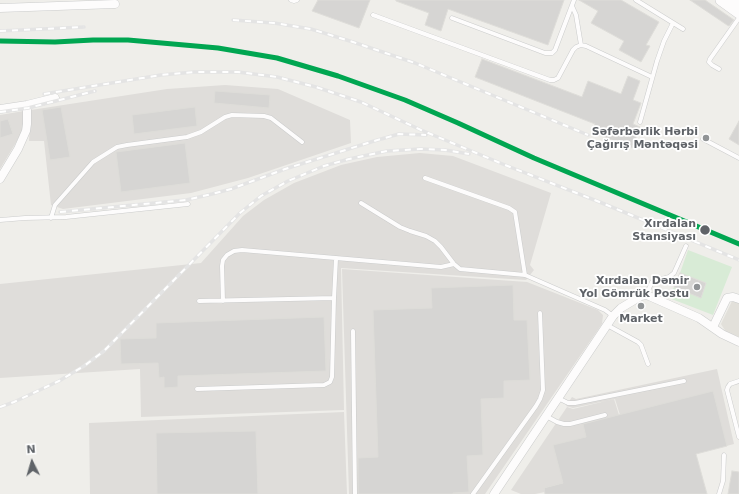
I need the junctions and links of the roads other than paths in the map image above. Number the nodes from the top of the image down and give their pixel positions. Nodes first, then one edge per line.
1 (291, 0) edge
2 (297, 0) edge
3 (574, 0) edge
4 (636, 0) edge
5 (721, 0) edge
6 (84, 2) edge
7 (35, 3) edge
8 (115, 4) dead end
9 (734, 4) edge
10 (572, 6) junction
11 (0, 8) edge
12 (372, 15) dead end
13 (452, 18) dead end
14 (739, 18) edge
15 (673, 23) junction
16 (683, 29) dead end
17 (581, 45) junction
18 (719, 69) dead end
19 (652, 77) junction
20 (55, 98) dead end
21 (27, 105) junction
22 (0, 109) edge
23 (640, 122) dead end
24 (703, 139) dead end
25 (302, 142) dead end
26 (739, 158) edge
27 (425, 178) dead end
28 (0, 179) edge
29 (361, 203) dead end
30 (188, 204) dead end
31 (51, 218) junction
32 (0, 220) edge
33 (686, 246) dead end
34 (336, 259) junction
35 (454, 264) junction
36 (525, 275) junction
37 (646, 295) junction
38 (334, 298) junction
39 (739, 299) edge
40 (199, 301) dead end
41 (223, 301) junction
42 (540, 313) dead end
43 (613, 316) junction
44 (607, 325) junction
45 (713, 327) junction
46 (353, 331) dead end
47 (739, 342) edge
48 (648, 364) dead end
49 (684, 381) dead end
50 (739, 381) edge
51 (197, 389) dead end
52 (558, 398) junction
53 (605, 415) dead end
54 (546, 416) junction
55 (739, 437) edge
56 (724, 455) dead end
57 (355, 494) edge
58 (473, 494) edge
59 (494, 494) edge
60 (719, 494) edge

1 - 2 lane
3 - 10 lane
4 - 15 lane
5 - 9 main road
6 - 7 street
6 - 8 street
7 - 11 street
10 - 13 lane
10 - 17 lane
12 - 17 lane
14 - 18 lane
15 - 16 lane
15 - 19 lane
17 - 19 lane
19 - 23 lane
20 - 21 street
21 - 22 street
21 - 28 street
24 - 26 lane
25 - 31 lane
27 - 36 lane
29 - 35 lane
30 - 31 lane
31 - 32 lane
33 - 37 lane
34 - 35 lane
34 - 38 lane
34 - 41 lane
35 - 36 lane
36 - 43 lane
37 - 43 street
37 - 45 street
38 - 41 lane
38 - 51 lane
39 - 45 street
40 - 41 lane
42 - 58 lane
43 - 44 street
44 - 48 lane
44 - 52 street
45 - 47 street
46 - 57 lane
49 - 52 lane
50 - 55 lane
52 - 54 street
53 - 54 lane
54 - 59 street
56 - 60 lane

